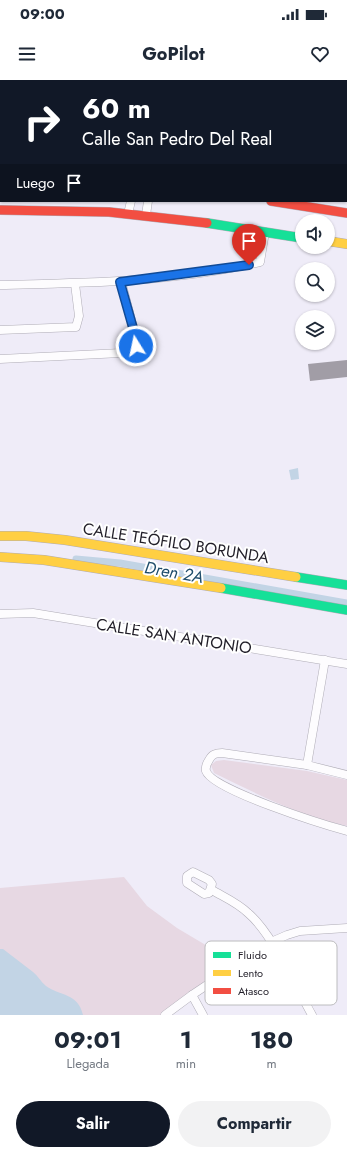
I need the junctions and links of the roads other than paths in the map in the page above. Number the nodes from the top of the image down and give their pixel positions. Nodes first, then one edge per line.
1 (131, 202) edge
2 (148, 202) edge
3 (277, 202) edge
4 (0, 210) edge
5 (347, 213) edge
6 (128, 214) junction
7 (146, 215) junction
8 (265, 232) junction
9 (295, 237) edge
10 (335, 242) edge
11 (347, 244) edge
12 (120, 282) junction
13 (75, 284) junction
14 (0, 285) edge
15 (0, 330) edge
16 (0, 359) edge
17 (0, 536) edge
18 (119, 552) junction
19 (0, 558) edge
20 (114, 568) junction
21 (347, 585) edge
22 (347, 610) edge
23 (0, 614) edge
24 (325, 660) junction
25 (347, 664) edge
26 (308, 765) junction
27 (347, 775) edge
28 (347, 831) edge
29 (212, 890) dead end
30 (347, 928) edge
31 (270, 941) edge
32 (273, 941) edge
33 (205, 986) edge
34 (192, 995) junction
35 (306, 1005) edge
36 (165, 1015) edge
37 (203, 1015) edge
38 (312, 1015) edge

1 - 6 street
2 - 7 street
3 - 5 main road
4 - 6 main road
6 - 7 main road
7 - 8 main road
8 - 9 main road
8 - 12 street
10 - 11 main road
12 - 13 street
12 - 16 street
13 - 14 street
13 - 15 street
17 - 18 main road, CALLE TEÓFILO BORUNDA
18 - 20 main road
18 - 21 main road, CALLE TEÓFILO BORUNDA
19 - 20 main road
20 - 22 main road
23 - 24 street, CALLE SAN ANTONIO
24 - 25 street, CALLE SAN ANTONIO
24 - 26 street
26 - 27 street
26 - 28 street
29 - 31 street
30 - 32 street
33 - 34 street
34 - 36 street
34 - 37 street
35 - 38 street

